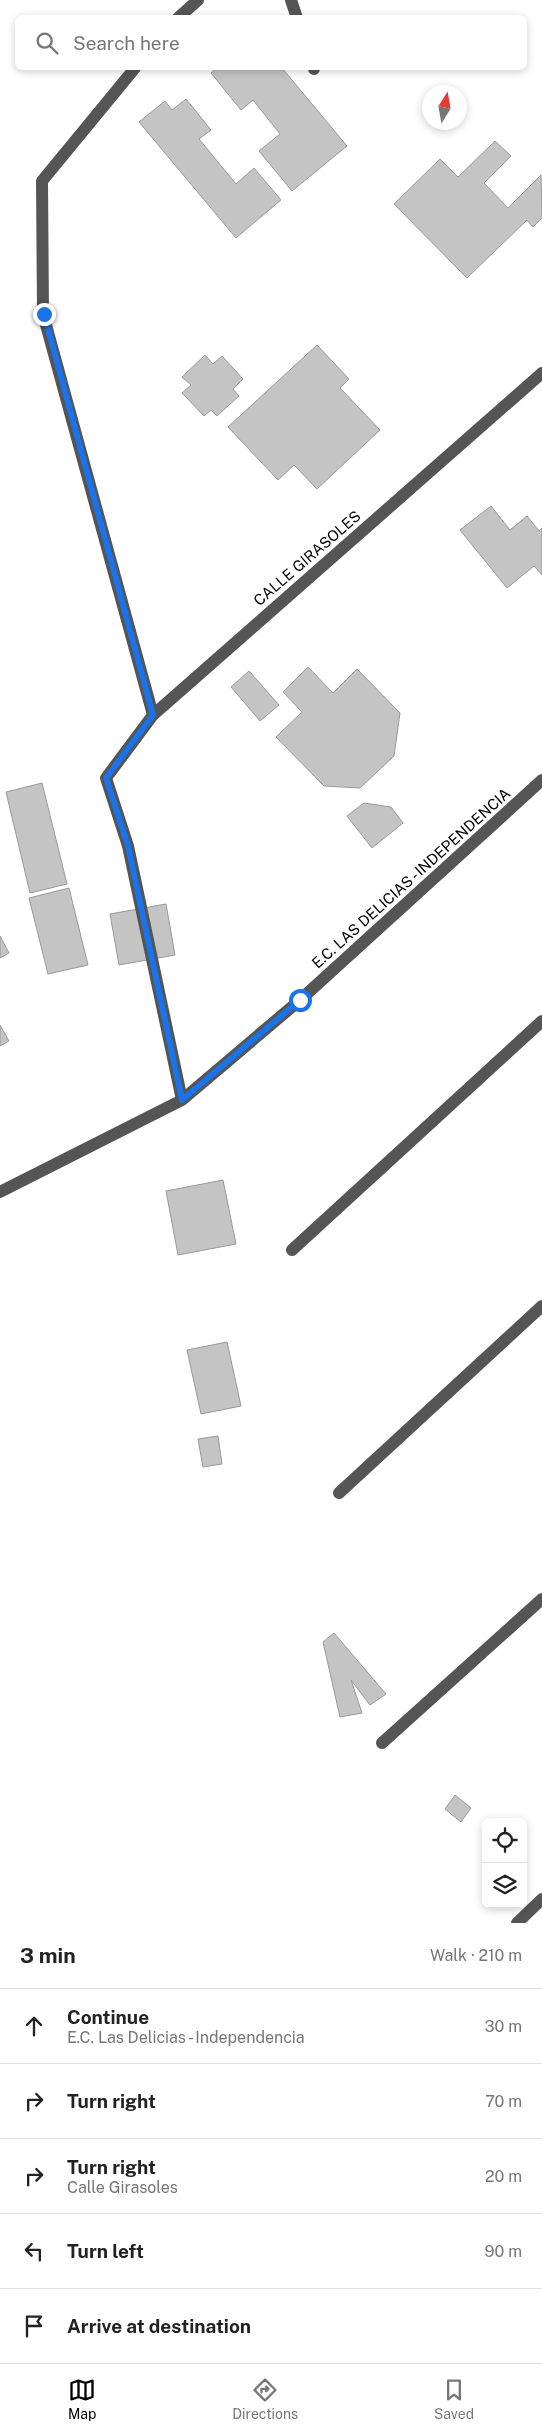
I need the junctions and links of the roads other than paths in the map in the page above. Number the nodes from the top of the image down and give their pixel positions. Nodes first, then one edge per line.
1 (198, 0) edge
2 (292, 0) edge
3 (181, 15) edge
4 (296, 15) edge
5 (133, 70) edge
6 (542, 373) edge
7 (153, 715) junction
8 (542, 780) edge
9 (542, 1021) edge
10 (182, 1100) junction
11 (0, 1192) edge
12 (292, 1250) dead end
13 (542, 1306) edge
14 (339, 1493) dead end
15 (542, 1598) edge
16 (382, 1743) dead end
17 (542, 1899) edge
18 (517, 1923) edge

1 - 3 street
2 - 4 street
5 - 7 street
6 - 7 street, CALLE GIRASOLES
7 - 10 street, CALLE GIRASOLES
8 - 10 street, E.C. LAS DELICIAS - INDEPENDENCIA
9 - 12 street
10 - 11 street, E.C. LAS DELICIAS - INDEPENDENCIA
13 - 14 street
15 - 16 street
17 - 18 street

